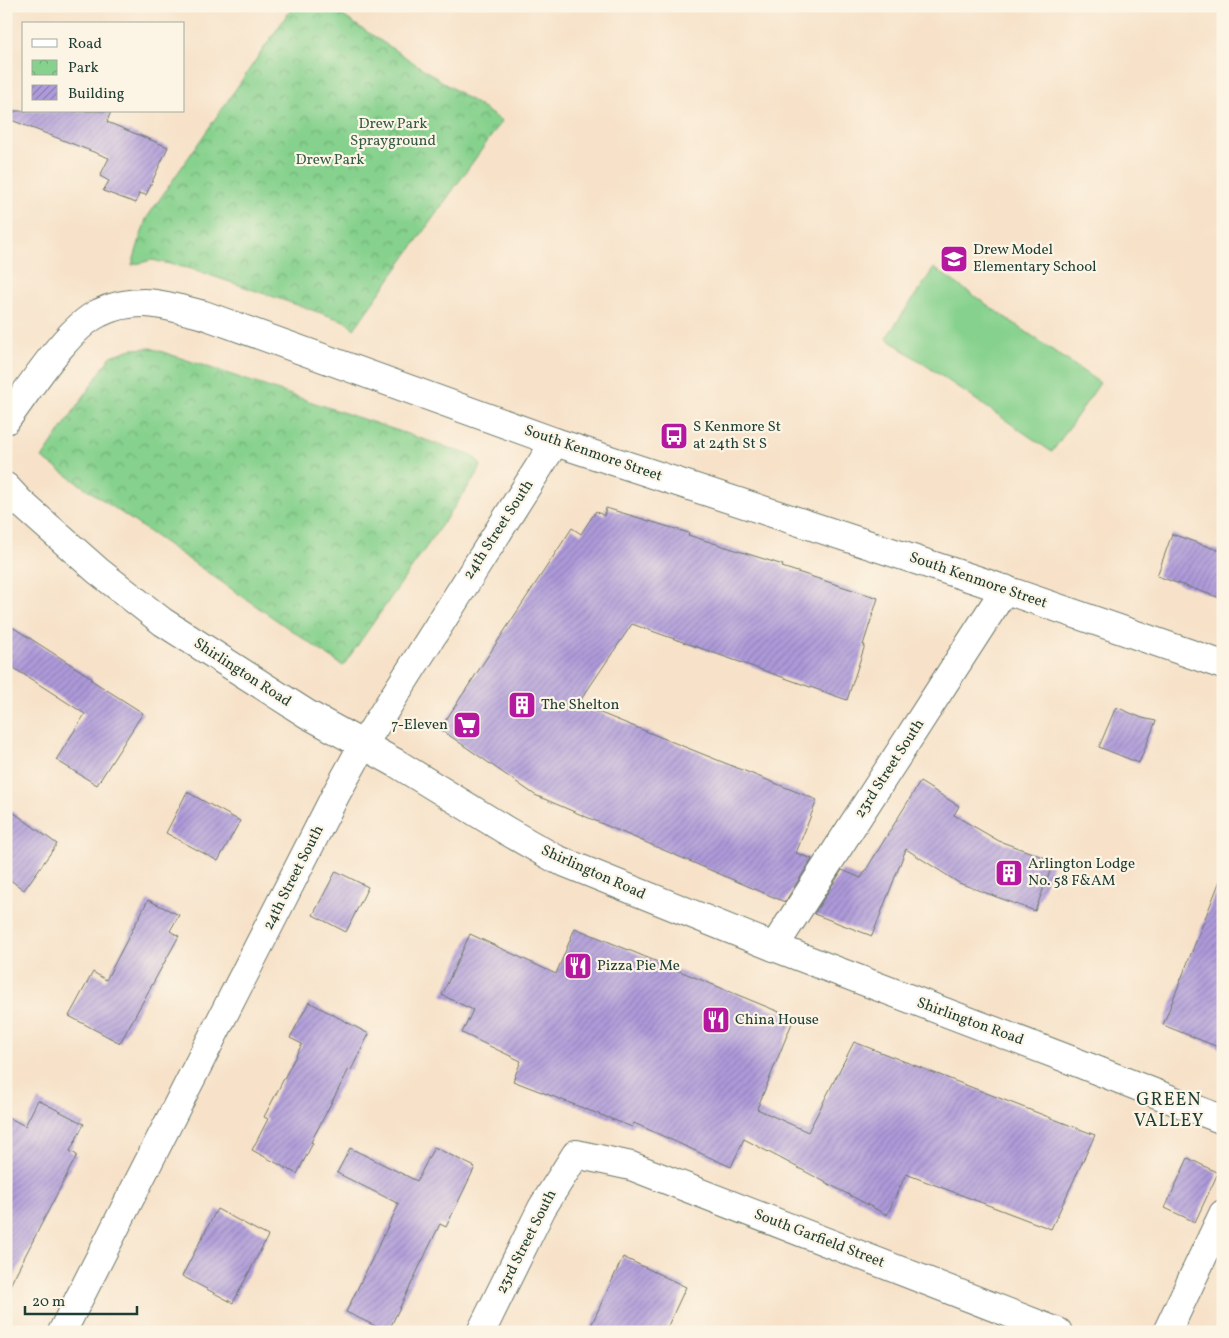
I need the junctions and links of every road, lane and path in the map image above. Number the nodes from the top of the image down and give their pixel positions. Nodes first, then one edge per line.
1 (6, 420) edge
2 (555, 442) junction
3 (6, 487) edge
4 (1005, 589) junction
5 (1223, 665) edge
6 (364, 745) junction
7 (774, 948) junction
8 (1223, 1120) edge
9 (576, 1154) joint
10 (1223, 1214) edge
11 (62, 1332) edge
12 (481, 1332) edge
13 (1058, 1332) edge
14 (1168, 1332) edge

1 - 2 street, South Kenmore Street
2 - 4 street, South Kenmore Street
2 - 6 street, 24th Street South
3 - 6 street, Shirlington Road
4 - 5 street, South Kenmore Street
4 - 7 street, 23rd Street South
6 - 7 street, Shirlington Road
6 - 11 street, 24th Street South
7 - 8 street, Shirlington Road
9 - 12 street, 23rd Street South
9 - 13 street, South Garfield Street
10 - 14 street

